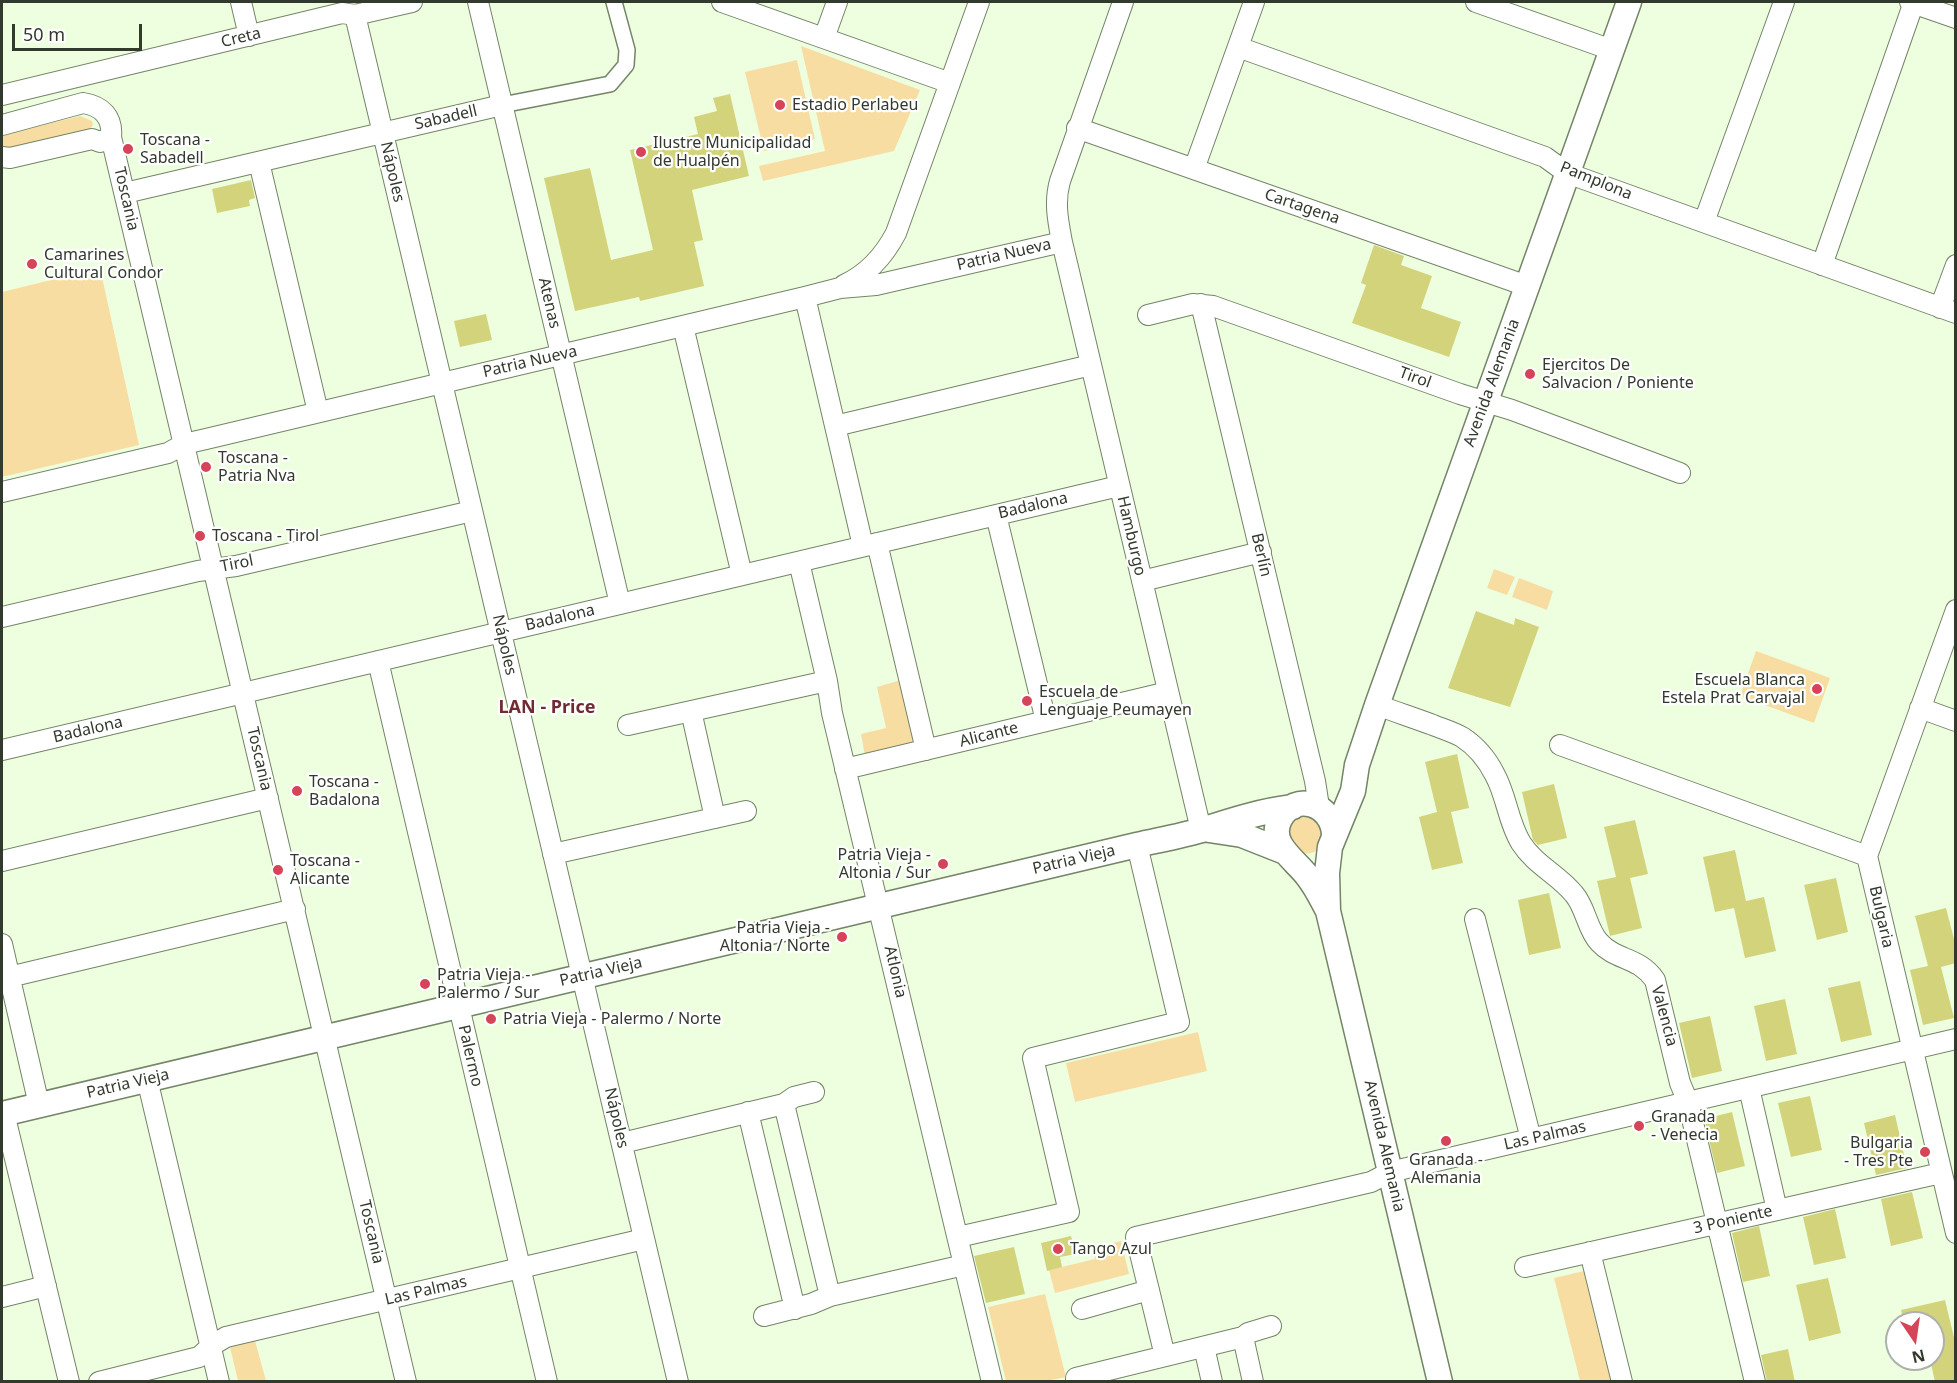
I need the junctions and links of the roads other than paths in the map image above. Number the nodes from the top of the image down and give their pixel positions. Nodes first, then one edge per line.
1 (241, 2) edge
2 (412, 2) edge
3 (478, 2) edge
4 (614, 2) edge
5 (722, 2) edge
6 (837, 2) edge
7 (979, 2) edge
8 (1123, 2) edge
9 (1254, 2) edge
10 (1477, 2) edge
11 (1629, 2) edge
12 (1784, 2) edge
13 (1913, 2) edge
14 (355, 15) junction
15 (1956, 18) edge
16 (249, 36) junction
17 (824, 38) junction
18 (1238, 47) junction
19 (1612, 50) junction
20 (950, 83) junction
21 (2, 95) edge
22 (502, 105) junction
23 (2, 124) edge
24 (1077, 128) junction
25 (383, 132) junction
26 (111, 137) junction
27 (2, 157) edge
28 (259, 162) junction
29 (1194, 169) junction
30 (1567, 173) junction
31 (125, 193) junction
32 (1704, 222) junction
33 (1062, 242) junction
34 (1822, 265) junction
35 (1956, 265) edge
36 (1527, 286) junction
37 (840, 288) junction
38 (805, 297) junction
39 (1201, 304) junction
40 (1948, 310) edge
41 (1148, 315) dead end
42 (683, 326) junction
43 (561, 355) junction
44 (1091, 365) junction
45 (442, 383) junction
46 (1485, 402) junction
47 (318, 412) junction
48 (835, 426) junction
49 (184, 444) junction
50 (1680, 473) dead end
51 (1119, 486) junction
52 (2, 492) edge
53 (472, 511) junction
54 (996, 515) junction
55 (870, 545) junction
56 (1261, 552) junction
57 (799, 562) junction
58 (214, 569) junction
59 (742, 575) junction
60 (1142, 581) junction
61 (620, 604) junction
62 (1956, 610) edge
63 (2, 616) edge
64 (501, 632) junction
65 (378, 661) junction
66 (827, 681) junction
67 (1168, 692) junction
68 (243, 693) junction
69 (1377, 705) junction
70 (1920, 708) junction
71 (691, 711) junction
72 (1046, 721) junction
73 (1956, 721) edge
74 (628, 725) dead end
75 (1560, 745) dead end
76 (2, 750) edge
77 (926, 750) junction
78 (1357, 765) junction
79 (845, 769) junction
80 (268, 798) junction
81 (1293, 807) junction
82 (1319, 807) junction
83 (746, 811) dead end
84 (715, 818) junction
85 (1201, 830) junction
86 (1332, 841) junction
87 (1137, 845) junction
88 (553, 854) junction
89 (1288, 854) junction
90 (1866, 856) junction
91 (2, 861) edge
92 (879, 906) junction
93 (295, 909) junction
94 (1328, 911) junction
95 (1475, 919) dead end
96 (2, 944) edge
97 (582, 976) junction
98 (9, 977) junction
99 (458, 1006) junction
100 (325, 1037) junction
101 (1956, 1040) edge
102 (1912, 1050) junction
103 (147, 1079) junction
104 (1749, 1088) junction
105 (814, 1092) dead end
106 (1688, 1102) junction
107 (39, 1104) junction
108 (784, 1104) junction
109 (748, 1112) junction
110 (3, 1113) edge
111 (1531, 1139) junction
112 (622, 1143) junction
113 (1390, 1172) junction
114 (1941, 1173) junction
115 (1777, 1210) junction
116 (1717, 1223) junction
117 (1956, 1233) edge
118 (958, 1237) junction
119 (644, 1239) junction
120 (1590, 1252) junction
121 (964, 1265) junction
122 (1525, 1267) dead end
123 (520, 1269) junction
124 (46, 1286) junction
125 (1149, 1290) junction
126 (830, 1296) junction
127 (2, 1297) edge
128 (387, 1300) junction
129 (795, 1309) junction
130 (1082, 1309) dead end
131 (764, 1316) dead end
132 (1271, 1326) dead end
133 (1243, 1337) junction
134 (211, 1346) junction
135 (1204, 1347) junction
136 (1165, 1356) junction
137 (1076, 1380) edge
138 (69, 1382) edge
139 (99, 1382) edge
140 (219, 1382) edge
141 (406, 1382) edge
142 (547, 1382) edge
143 (678, 1382) edge
144 (992, 1382) edge
145 (1212, 1382) edge
146 (1254, 1382) edge
147 (1440, 1382) edge
148 (1622, 1382) edge
149 (1755, 1382) edge

1 - 16 street
2 - 14 street, Creta
3 - 22 street, Atenas
4 - 22 street, Sabadell
5 - 17 street
6 - 17 street
7 - 20 street
8 - 24 street
9 - 18 street
10 - 19 street
11 - 19 street, Avenida Alemania
12 - 32 street
13 - 15 street
13 - 34 street
14 - 16 street, Creta
14 - 25 street, Nápoles
16 - 21 street, Creta
17 - 20 street
18 - 29 street
18 - 30 street, Pamplona
19 - 30 street, Avenida Alemania
20 - 37 street
22 - 25 street, Sabadell
22 - 43 street, Atenas
23 - 26 street, Toscania
24 - 29 street, Cartagena
24 - 33 street
25 - 28 street, Sabadell
25 - 45 street, Nápoles
26 - 27 street
26 - 31 street, Toscania
28 - 31 street, Sabadell
28 - 47 street
29 - 36 street, Cartagena
30 - 32 street, Pamplona
30 - 36 street, Avenida Alemania
31 - 49 street, Toscania
32 - 34 street, Pamplona
33 - 37 street, Patria Nueva
33 - 44 street, Hamburgo
34 - 40 street, Pamplona
35 - 40 street
36 - 46 street, Avenida Alemania
37 - 38 street, Patria Nueva
38 - 42 street, Patria Nueva
38 - 48 street
39 - 41 street, Tirol
39 - 46 street, Tirol
39 - 56 street, Berlín
42 - 43 street, Patria Nueva
42 - 59 street
43 - 45 street, Patria Nueva
43 - 61 street, Atenas
44 - 48 street
44 - 51 street, Hamburgo
45 - 47 street, Patria Nueva
45 - 53 street, Nápoles
46 - 50 street, Tirol
46 - 69 street, Avenida Alemania
47 - 49 street, Patria Nueva
48 - 55 street
49 - 52 street, Patria Nueva
49 - 58 street, Toscania
51 - 54 street, Badalona
51 - 60 street, Hamburgo
53 - 58 street, Tirol
53 - 64 street, Nápoles
54 - 55 street, Badalona
54 - 72 street
55 - 57 street, Badalona
55 - 77 street
56 - 60 street
56 - 82 street, Berlín
57 - 59 street, Badalona
57 - 66 street, Atlonia
58 - 63 street, Tirol
58 - 68 street, Toscania
59 - 61 street, Badalona
60 - 67 street, Hamburgo
61 - 64 street, Badalona
62 - 70 street
64 - 65 street, Badalona
64 - 88 street, Nápoles
65 - 68 street, Badalona
65 - 99 street, Palermo
66 - 71 street
66 - 79 street, Atlonia
67 - 72 street, Alicante
67 - 85 street, Hamburgo
68 - 76 street, Badalona
68 - 80 street, Toscania
69 - 78 street, Avenida Alemania
69 - 106 street, Valencia
70 - 73 street
70 - 90 street
71 - 74 street
71 - 84 street
72 - 77 street, Alicante
75 - 90 street
77 - 79 street, Alicante
78 - 82 street, Avenida Alemania
78 - 86 street, Avenida Alemania
79 - 92 street, Atlonia
80 - 91 street
80 - 93 street, Toscania
81 - 82 street
81 - 85 street, Patria Vieja
81 - 89 street, Avenida Alemania
82 - 86 street
83 - 84 street
84 - 88 street
85 - 87 street, Patria Vieja
85 - 89 street, Patria Vieja
86 - 89 street
86 - 94 street, Avenida Alemania
87 - 92 street, Patria Vieja
87 - 118 street
88 - 97 street, Nápoles
89 - 94 street, Avenida Alemania
90 - 102 street, Bulgaria
92 - 97 street, Patria Vieja
92 - 118 street, Atlonia
93 - 98 street
93 - 100 street, Toscania
94 - 113 street, Avenida Alemania
95 - 111 street
96 - 98 street
97 - 99 street, Patria Vieja
97 - 112 street, Nápoles
98 - 107 street
99 - 100 street, Patria Vieja
99 - 123 street, Palermo
100 - 103 street, Patria Vieja
100 - 128 street, Toscania
101 - 102 street, Las Palmas
102 - 104 street, Las Palmas
102 - 114 street, Bulgaria
103 - 107 street, Patria Vieja
103 - 134 street
104 - 106 street, Las Palmas
104 - 115 street
105 - 108 street
106 - 111 street, Las Palmas
106 - 116 street, Valencia
107 - 110 street, Patria Vieja
108 - 109 street
108 - 126 street
109 - 112 street
109 - 129 street
110 - 124 street
111 - 113 street, Las Palmas
112 - 119 street, Nápoles
113 - 125 street, Las Palmas
113 - 147 street, Avenida Alemania
114 - 115 street, 3 Poniente
114 - 117 street, Bulgaria
115 - 116 street, 3 Poniente
116 - 120 street, 3 Poniente
116 - 149 street, Valencia
118 - 121 street, Atlonia
119 - 123 street, Las Palmas
119 - 143 street, Nápoles
120 - 122 street, 3 Poniente
120 - 148 street
121 - 126 street
121 - 144 street, Atlonia
123 - 128 street, Las Palmas
123 - 142 street, Palermo
124 - 127 street
124 - 138 street
125 - 130 street
125 - 136 street
126 - 129 street
128 - 134 street, Las Palmas
128 - 141 street, Toscania
129 - 131 street
132 - 133 street
133 - 135 street
133 - 146 street
134 - 139 street, Las Palmas
134 - 140 street
135 - 136 street
135 - 145 street
136 - 137 street

